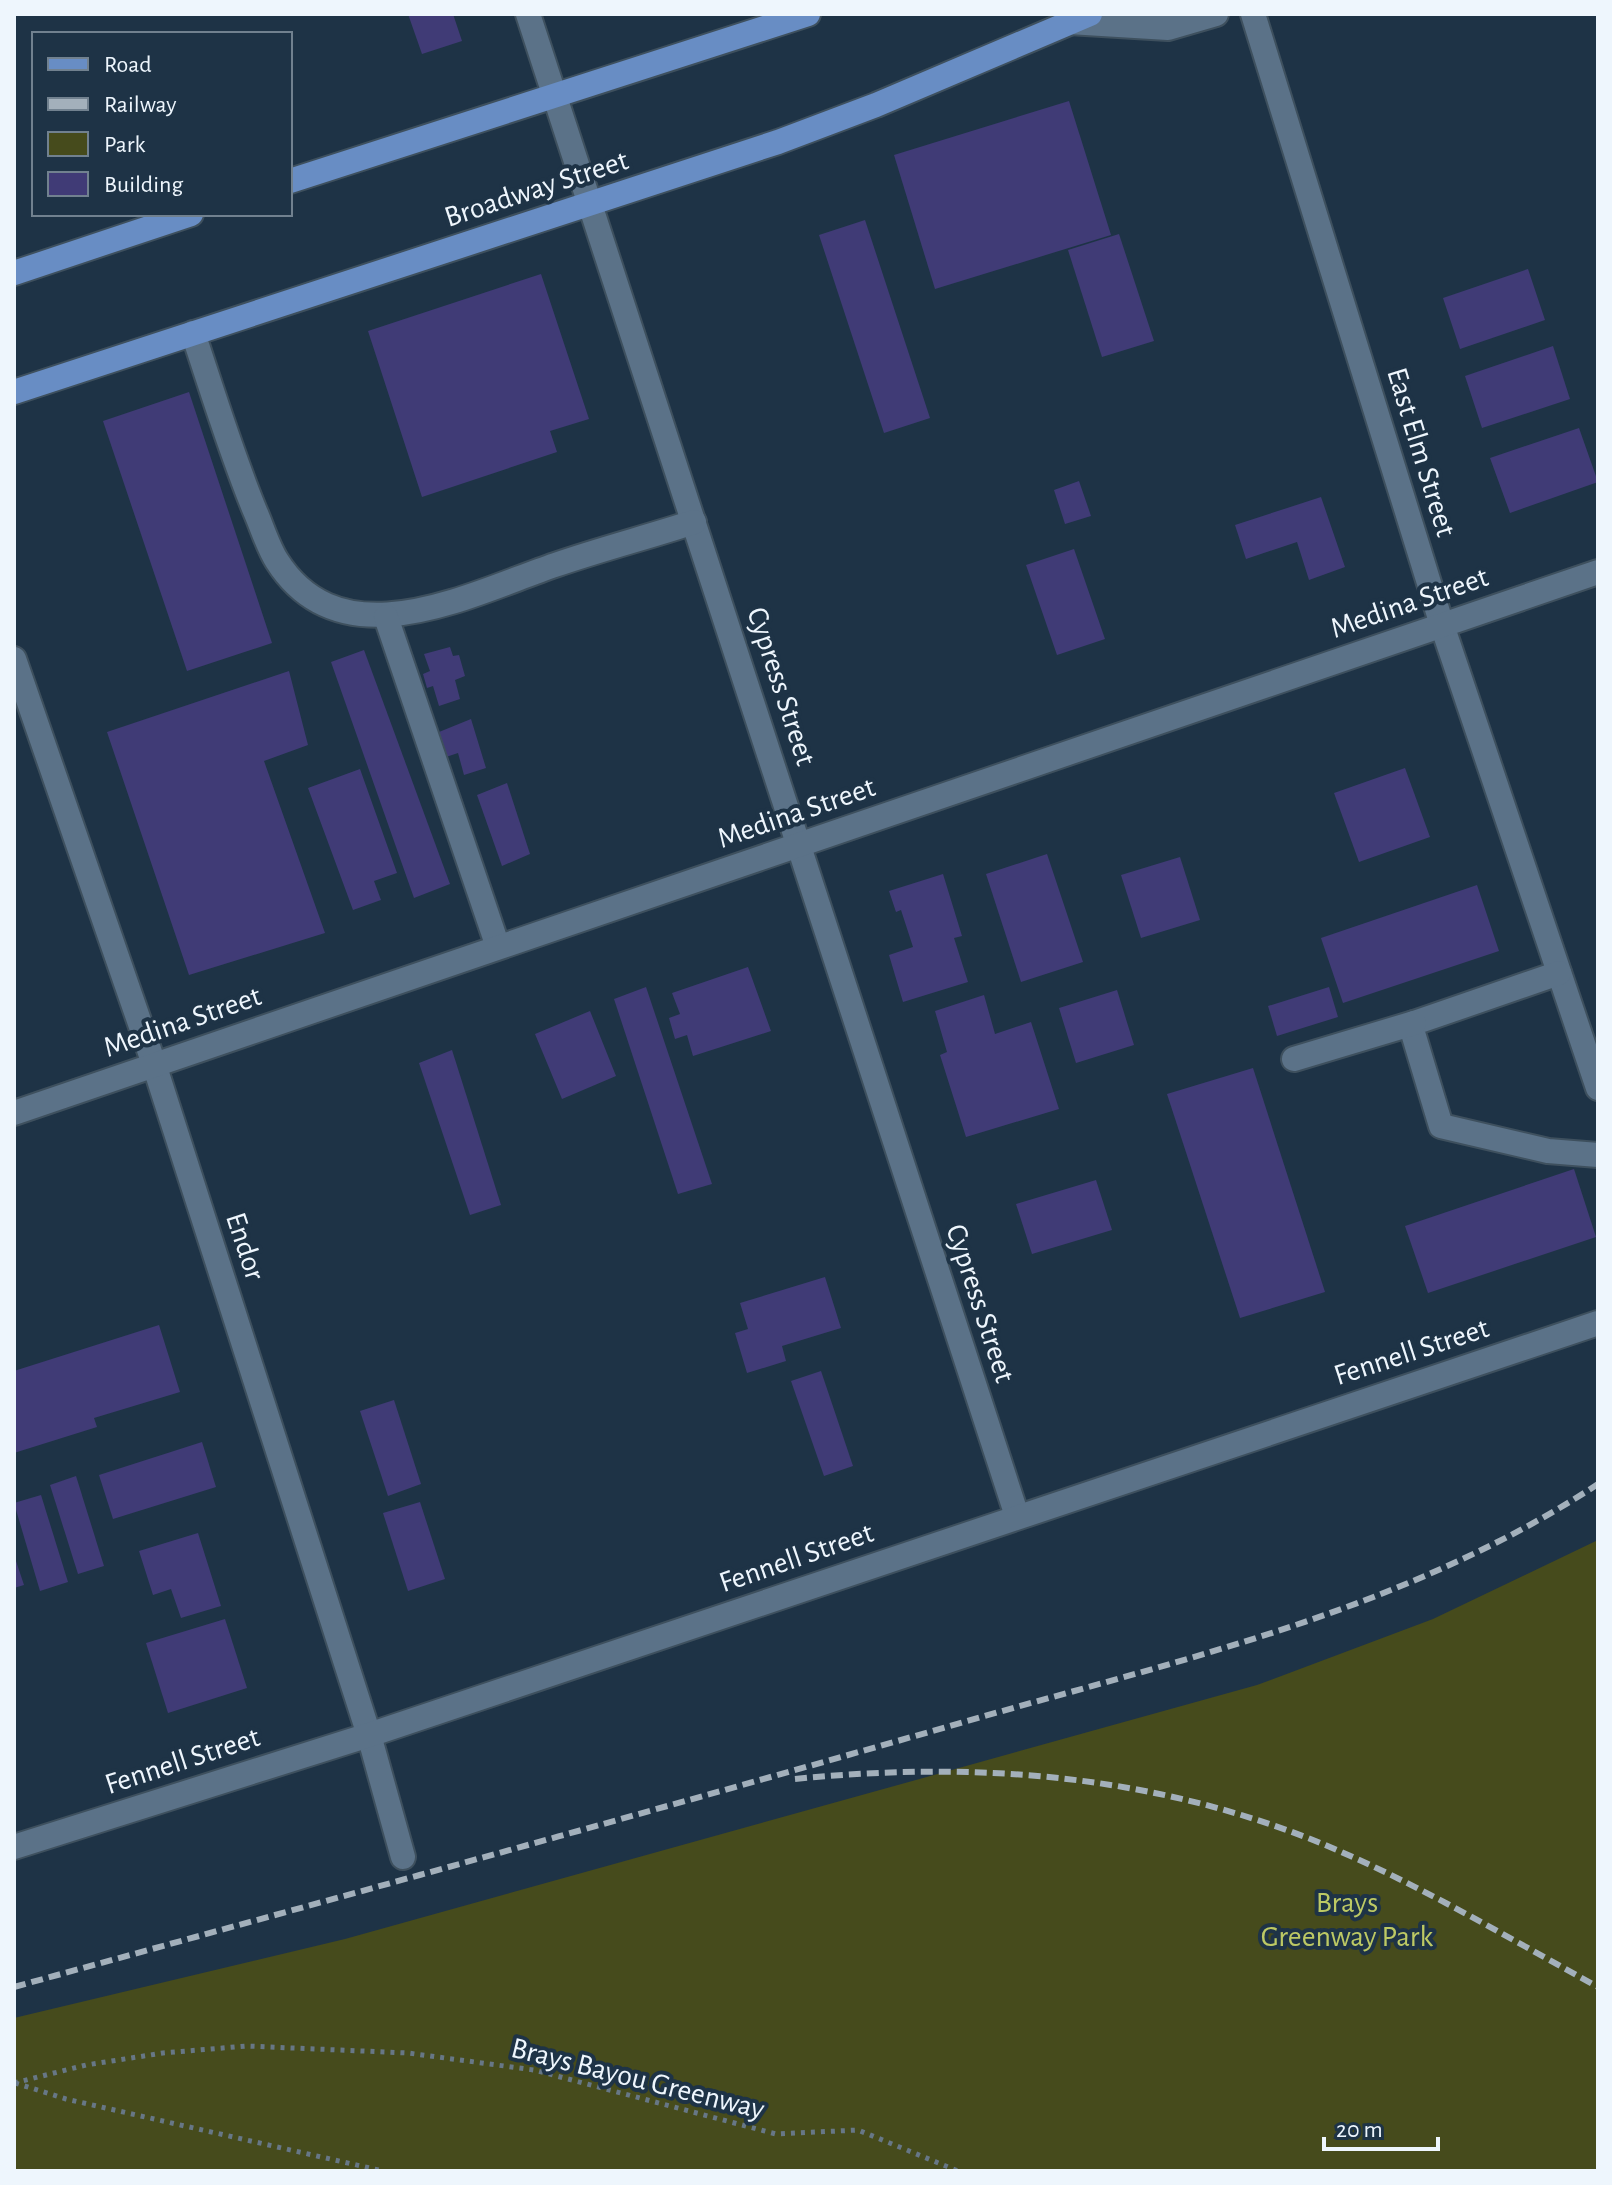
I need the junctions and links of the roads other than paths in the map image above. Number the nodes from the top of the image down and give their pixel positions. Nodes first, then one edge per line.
1 (528, 14) edge
2 (808, 14) edge
3 (1216, 14) edge
4 (1253, 14) edge
5 (1080, 18) edge
6 (554, 93) junction
7 (292, 180) edge
8 (590, 204) junction
9 (185, 216) edge
10 (14, 273) edge
11 (193, 333) junction
12 (14, 392) edge
13 (694, 522) junction
14 (1598, 572) edge
15 (386, 617) junction
16 (1442, 625) junction
17 (14, 659) edge
18 (800, 845) junction
19 (498, 947) junction
20 (1559, 973) junction
21 (1414, 1023) junction
22 (1294, 1059) dead end
23 (154, 1064) junction
24 (1598, 1088) edge
25 (14, 1113) edge
26 (1598, 1155) edge
27 (1598, 1323) edge
28 (1017, 1516) junction
29 (369, 1735) junction
30 (14, 1847) edge
31 (403, 1857) dead end

1 - 6 street, Cypress Street
2 - 6 main road
3 - 5 street, Broadway Street
4 - 16 street, East Elm Street
5 - 8 main road, Broadway Street
6 - 7 main road
6 - 8 street, Cypress Street
8 - 11 main road, Broadway Street
8 - 13 street, Cypress Street
9 - 10 main road
11 - 12 main road, Broadway Street
11 - 15 street
13 - 15 street
13 - 18 street, Cypress Street
14 - 16 street, Medina Street
15 - 19 street
16 - 18 street, Medina Street
16 - 20 street, East Elm Street
17 - 23 street, Endor
18 - 19 street, Medina Street
18 - 28 street, Cypress Street
19 - 23 street, Medina Street
20 - 21 street
20 - 24 street, East Elm Street
21 - 22 street
21 - 26 street
23 - 25 street, Medina Street
23 - 29 street, Endor
27 - 28 street, Fennell Street
28 - 29 street, Fennell Street
29 - 30 street, Fennell Street
29 - 31 street, Endor

